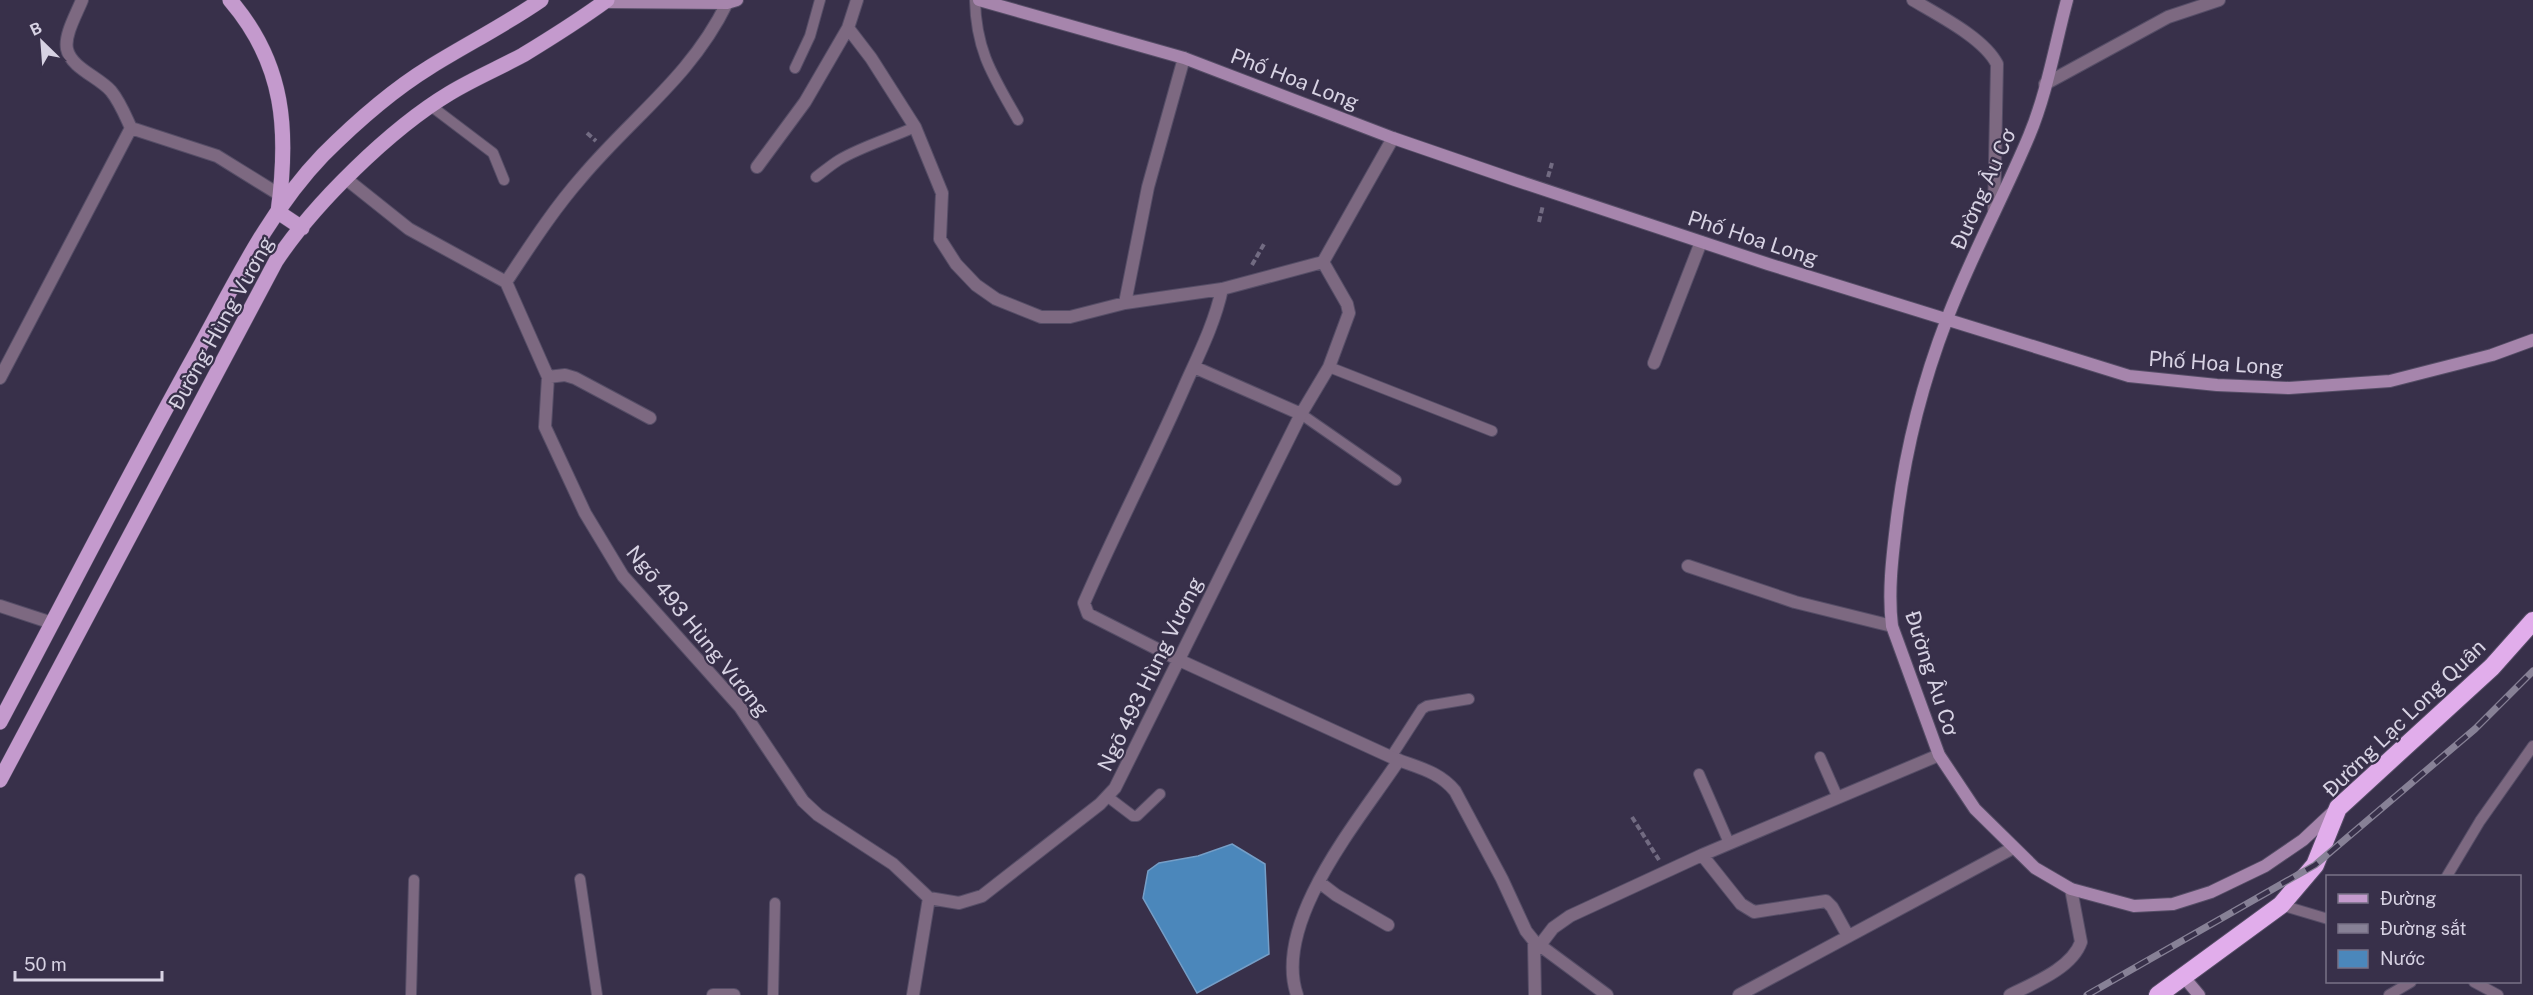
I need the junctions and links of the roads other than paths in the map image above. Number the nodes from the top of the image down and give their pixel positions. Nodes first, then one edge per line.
1 (82, 0) edge
2 (230, 0) edge
3 (541, 0) edge
4 (820, 0) edge
5 (857, 0) edge
6 (977, 0) edge
7 (1913, 0) edge
8 (2067, 0) edge
9 (2219, 0) edge
10 (602, 1) edge
11 (732, 1) edge
12 (848, 28) junction
13 (1184, 58) junction
14 (795, 68) dead end
15 (2045, 84) junction
16 (431, 106) junction
17 (1018, 120) dead end
18 (131, 128) junction
19 (915, 128) junction
20 (1393, 138) junction
21 (757, 167) dead end
22 (816, 177) dead end
23 (345, 178) junction
24 (504, 180) dead end
25 (280, 195) junction
26 (278, 212) junction
27 (1994, 212) junction
28 (302, 228) junction
29 (1701, 242) junction
30 (1323, 262) junction
31 (506, 282) junction
32 (1222, 289) junction
33 (1125, 303) junction
34 (1946, 320) junction
35 (2533, 340) edge
36 (1654, 363) dead end
37 (1194, 367) junction
38 (1329, 367) junction
39 (548, 377) junction
40 (0, 378) edge
41 (1301, 414) junction
42 (650, 418) dead end
43 (1492, 430) dead end
44 (1396, 480) dead end
45 (1688, 566) dead end
46 (0, 606) edge
47 (2533, 621) edge
48 (52, 623) junction
49 (1892, 626) junction
50 (1179, 660) junction
51 (1469, 699) dead end
52 (0, 722) edge
53 (2533, 746) edge
54 (1939, 755) junction
55 (1820, 757) dead end
56 (1395, 759) junction
57 (1699, 774) dead end
58 (0, 780) edge
59 (1160, 794) dead end
60 (1108, 797) junction
61 (1838, 798) junction
62 (2338, 808) junction
63 (1730, 843) junction
64 (2013, 848) junction
65 (1702, 855) junction
66 (2448, 875) edge
67 (580, 879) dead end
68 (414, 880) dead end
69 (1319, 882) junction
70 (2071, 889) junction
71 (929, 898) junction
72 (775, 903) dead end
73 (2281, 905) junction
74 (2326, 918) edge
75 (1388, 925) dead end
76 (1848, 936) junction
77 (1537, 943) junction
78 (2183, 976) junction
79 (2408, 983) edge
80 (2477, 983) edge
81 (411, 995) edge
82 (597, 995) edge
83 (713, 995) edge
84 (734, 995) edge
85 (773, 995) edge
86 (913, 995) edge
87 (1297, 995) edge
88 (1535, 995) edge
89 (1607, 995) edge
90 (1739, 995) edge
91 (2010, 995) edge
92 (2159, 995) edge
93 (2199, 995) edge
94 (2389, 995) edge
95 (2498, 995) edge

1 - 18 street
2 - 25 main road
3 - 26 main road, Đường Hùng Vương
4 - 14 lane
5 - 12 street
6 - 13 street, Phố Hoa Long
6 - 17 lane
7 - 27 street
8 - 15 street, Đường Âu Cơ
9 - 15 street
10 - 11 street
10 - 16 main road, Đường Hùng Vương
11 - 31 street
12 - 19 street
12 - 21 street
13 - 20 street, Phố Hoa Long
13 - 33 street
15 - 27 street, Đường Âu Cơ
16 - 23 main road, Đường Hùng Vương
16 - 24 lane
18 - 25 street
18 - 40 street
19 - 22 lane
19 - 33 street
20 - 29 street, Phố Hoa Long
20 - 30 street
23 - 28 main road, Đường Hùng Vương
23 - 31 street
25 - 26 main road
26 - 28 main road
26 - 48 main road, Đường Hùng Vương
27 - 34 street, Đường Âu Cơ
28 - 58 main road, Đường Hùng Vương
29 - 34 street, Phố Hoa Long
29 - 36 street
30 - 32 street
30 - 38 street, Ngõ 493 Hùng Vương
31 - 39 street, Ngõ 493 Hùng Vương
32 - 33 street
32 - 37 street
34 - 35 street, Phố Hoa Long
34 - 49 street, Đường Âu Cơ
37 - 41 street
37 - 50 street
38 - 41 street, Ngõ 493 Hùng Vương
38 - 43 lane
39 - 42 street
39 - 71 street, Ngõ 493 Hùng Vương
41 - 44 lane
41 - 50 street, Ngõ 493 Hùng Vương
45 - 49 street
46 - 48 street
47 - 62 highway, Đường Lạc Long Quân
48 - 52 main road, Đường Hùng Vương
49 - 54 street, Đường Âu Cơ
50 - 56 street
50 - 60 street, Ngõ 493 Hùng Vương
51 - 56 lane
53 - 66 lane
54 - 61 street
54 - 64 street, Đường Âu Cơ
55 - 61 lane
56 - 69 street
56 - 77 street
57 - 63 lane
59 - 60 lane
60 - 71 street, Ngõ 493 Hùng Vương
61 - 63 street
62 - 70 street, Đường Âu Cơ
62 - 73 highway, Đường Lạc Long Quân
63 - 65 street
64 - 70 street, Đường Âu Cơ
64 - 76 street
65 - 76 street
65 - 77 street
67 - 82 lane
68 - 81 lane
69 - 75 street
69 - 87 street
70 - 91 street
71 - 86 street
72 - 85 lane
73 - 74 lane
73 - 78 highway, Đường Lạc Long Quân
76 - 90 street
77 - 88 street
77 - 89 street
78 - 92 highway, Đường Lạc Long Quân
78 - 93 street
79 - 94 lane
80 - 95 lane
83 - 84 street

